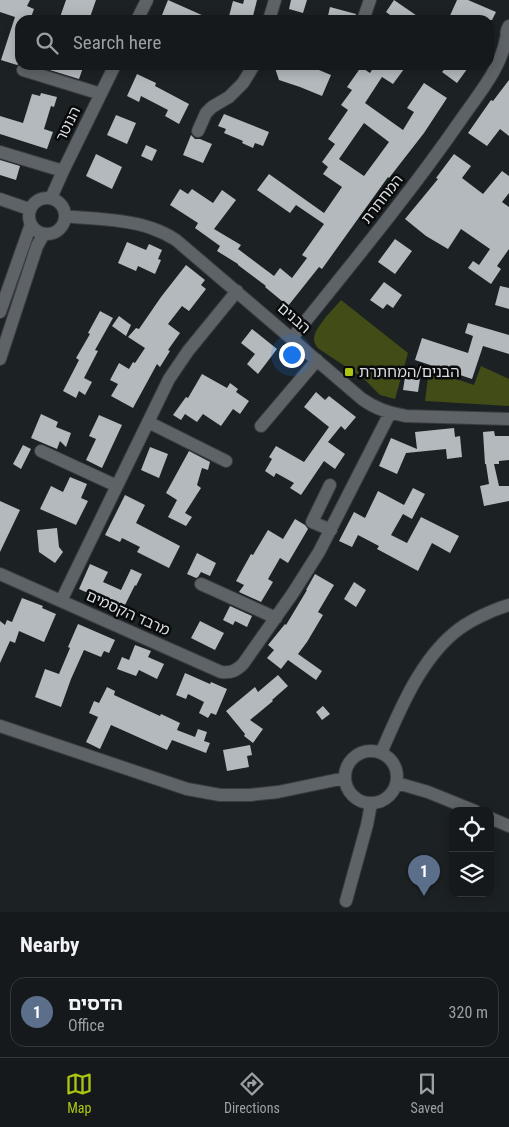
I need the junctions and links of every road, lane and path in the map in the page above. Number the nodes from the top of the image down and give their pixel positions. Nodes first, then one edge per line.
1 (147, 0) edge
2 (275, 0) edge
3 (370, 0) edge
4 (140, 15) edge
5 (270, 15) edge
6 (365, 15) edge
7 (508, 36) edge
8 (509, 59) edge
9 (23, 70) dead end
10 (113, 70) edge
11 (251, 70) edge
12 (492, 74) junction
13 (101, 94) junction
14 (198, 131) dead end
15 (0, 152) edge
16 (63, 170) junction
17 (51, 198) junction
18 (0, 199) edge
19 (29, 209) junction
20 (65, 216) junction
21 (31, 224) junction
22 (44, 234) junction
23 (237, 291) junction
24 (0, 312) edge
25 (292, 338) junction
26 (0, 360) edge
27 (317, 360) junction
28 (390, 413) junction
29 (509, 420) edge
30 (148, 422) junction
31 (261, 426) dead end
32 (41, 451) dead end
33 (226, 461) dead end
34 (330, 485) dead end
35 (117, 486) junction
36 (330, 530) junction
37 (0, 574) edge
38 (201, 584) dead end
39 (61, 601) junction
40 (509, 605) edge
41 (276, 618) junction
42 (0, 726) edge
43 (381, 753) junction
44 (345, 778) junction
45 (397, 783) junction
46 (371, 804) junction
47 (465, 807) edge
48 (494, 820) edge
49 (509, 826) edge
50 (346, 901) dead end

1 - 4 street
2 - 5 street
3 - 6 street
7 - 12 street, המחתרת
8 - 12 street, המחתרת
9 - 13 street
10 - 13 street, הנוטר
11 - 14 street
12 - 25 street, המחתרת
13 - 16 street, הנוטר
15 - 16 street
16 - 17 street, הנוטר
17 - 19 street
17 - 20 street
18 - 19 street
19 - 21 street
20 - 22 street
20 - 23 street, הבנים
21 - 22 street
21 - 24 street
22 - 26 street
23 - 25 street, הבנים
23 - 30 street, מרבד הקסמים
25 - 27 street, הבנים
27 - 28 street, הבנים
27 - 31 street
28 - 29 street, הבנים
28 - 36 street, מרבד הקסמים
30 - 33 street
30 - 35 street, מרבד הקסמים
32 - 35 street
34 - 36 street
35 - 39 street, מרבד הקסמים
36 - 41 street, מרבד הקסמים
37 - 39 street
38 - 41 street
39 - 41 street, מרבד הקסמים
40 - 43 street
42 - 44 street
43 - 44 street
43 - 45 street
44 - 46 street
45 - 46 street
45 - 47 street
46 - 50 street
48 - 49 street

